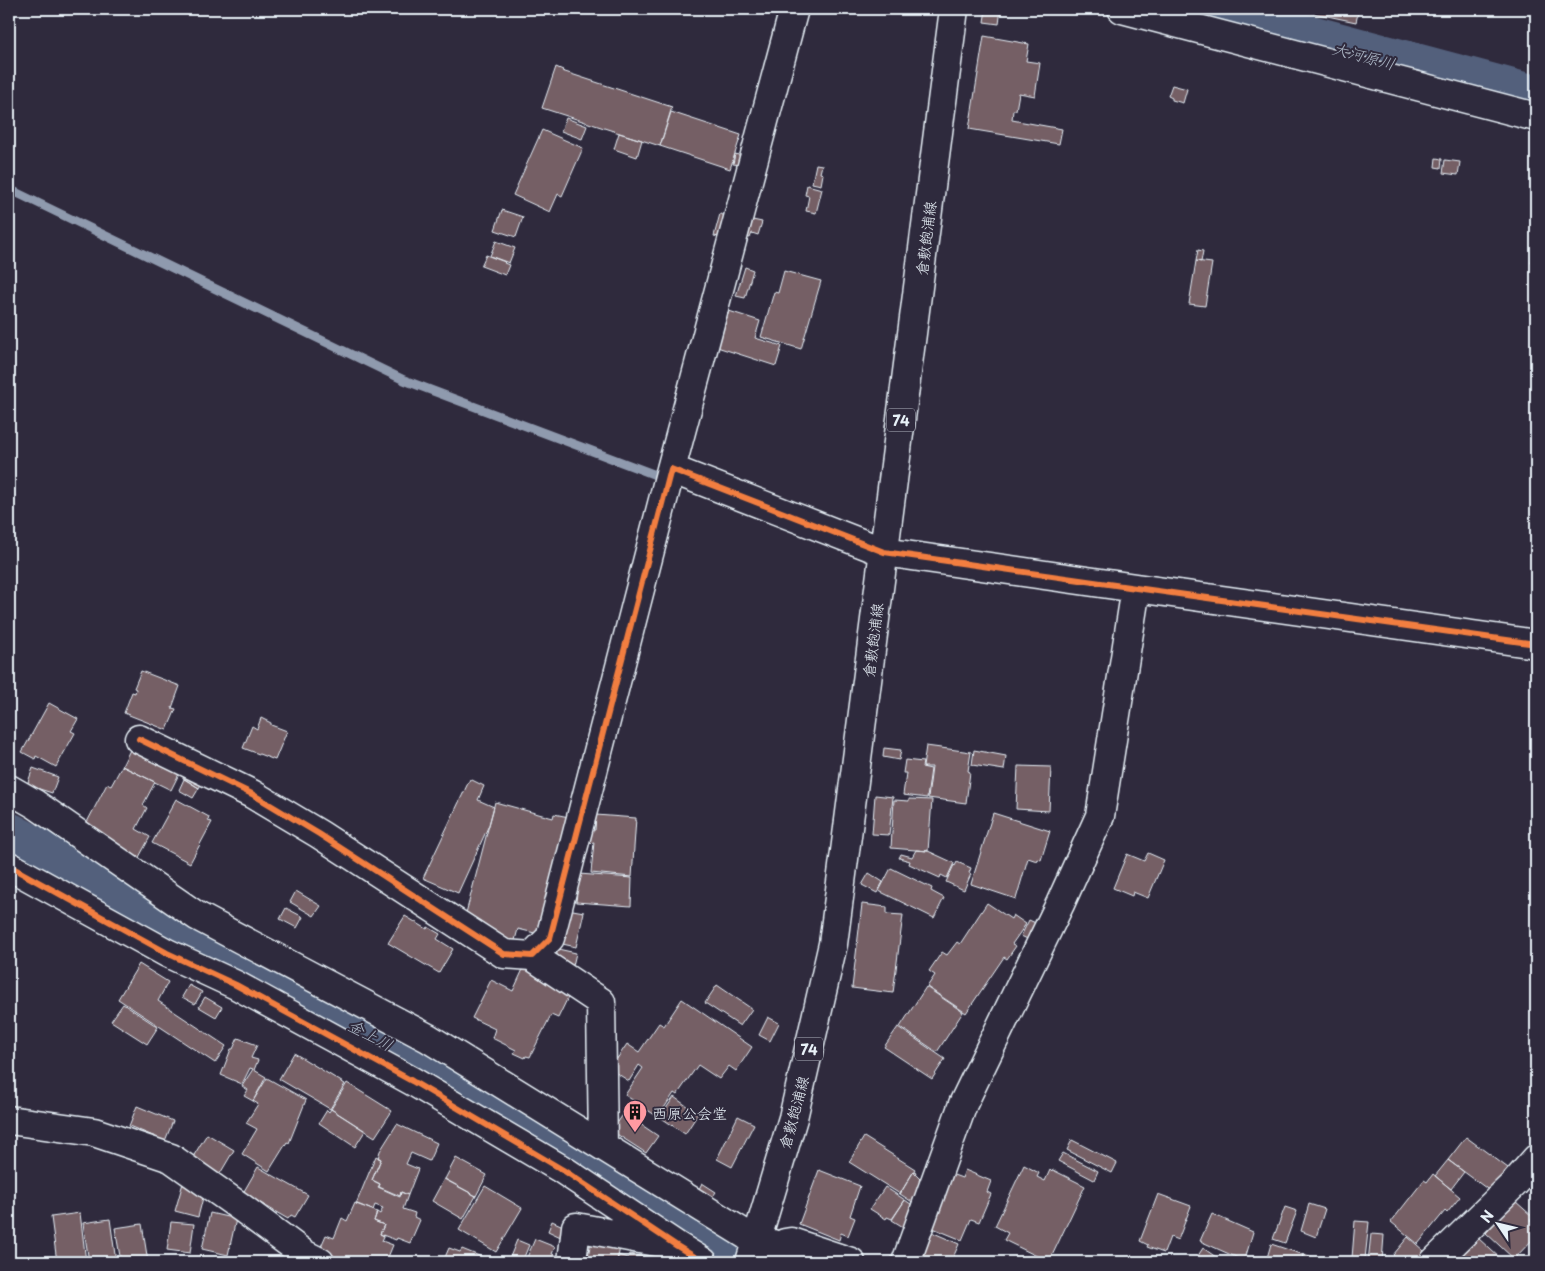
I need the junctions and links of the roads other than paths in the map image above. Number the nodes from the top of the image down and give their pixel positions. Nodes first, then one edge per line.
1 (794, 9) edge
2 (954, 9) edge
3 (1122, 9) edge
4 (1536, 117) edge
5 (670, 469) junction
6 (884, 552) junction
7 (1136, 588) junction
8 (1536, 644) edge
9 (139, 739) dead end
10 (9, 789) edge
11 (9, 866) edge
12 (532, 956) junction
13 (9, 1120) edge
14 (603, 1146) junction
15 (1536, 1159) edge
16 (677, 1246) junction
17 (760, 1249) edge
18 (320, 1262) edge
19 (572, 1262) edge
20 (703, 1262) edge
21 (804, 1262) edge
22 (851, 1262) edge
23 (906, 1262) edge
24 (1434, 1262) edge

1 - 5 street
2 - 6 street, 倉敷飽浦線 / 74
3 - 4 street
5 - 6 street
5 - 12 street
6 - 7 street
6 - 17 street, 倉敷飽浦線 / 74
7 - 8 street
7 - 23 street
9 - 12 street
10 - 14 street
11 - 16 street
12 - 14 street
13 - 18 street
14 - 17 street
15 - 24 street
16 - 19 street
16 - 20 street
17 - 21 street
17 - 22 street

